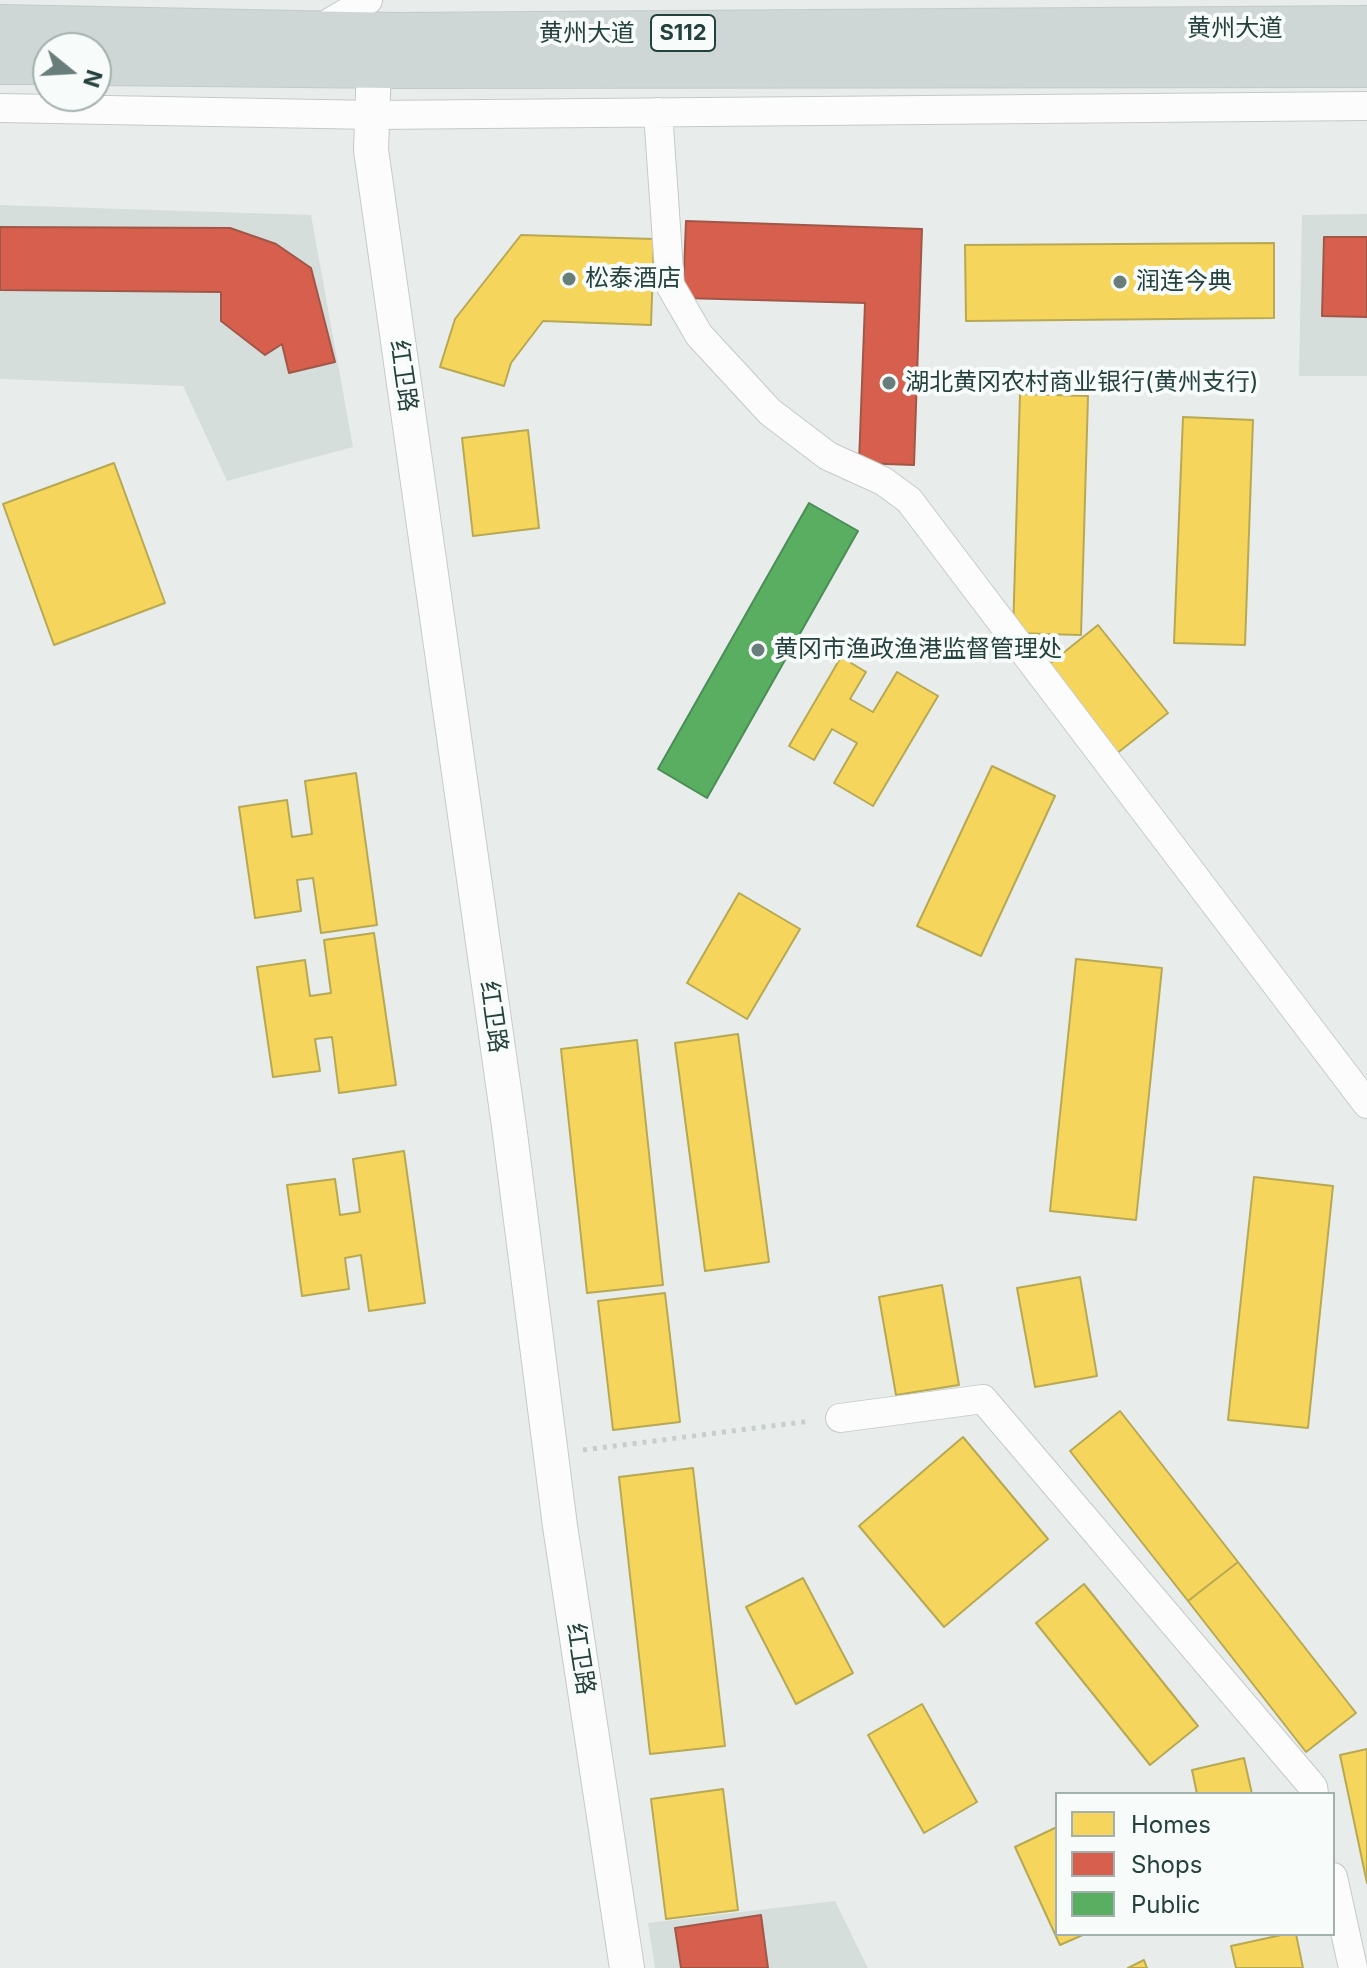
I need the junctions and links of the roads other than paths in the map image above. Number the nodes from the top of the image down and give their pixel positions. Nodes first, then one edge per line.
1 (368, 0) edge
2 (0, 27) edge
3 (1367, 28) edge
4 (312, 34) junction
5 (0, 62) edge
6 (32, 62) edge
7 (112, 63) edge
8 (1367, 65) edge
9 (374, 66) junction
10 (1367, 106) edge
11 (0, 108) edge
12 (658, 112) junction
13 (374, 115) junction
14 (1367, 1104) edge
15 (840, 1418) road end
16 (1314, 1792) edge
17 (1335, 1886) edge
18 (627, 1968) edge
19 (1353, 1968) edge

1 - 4 street
2 - 4 main road, 黄州大道 / S112
3 - 4 main road, 黄州大道 / S112
5 - 6 main road
7 - 9 main road, 黄州大道 / S112
8 - 9 main road, 黄州大道 / S112
9 - 13 street, 红卫路
10 - 12 street
11 - 13 street
12 - 13 street
12 - 14 street
13 - 18 street, 红卫路
15 - 16 street
17 - 19 street

